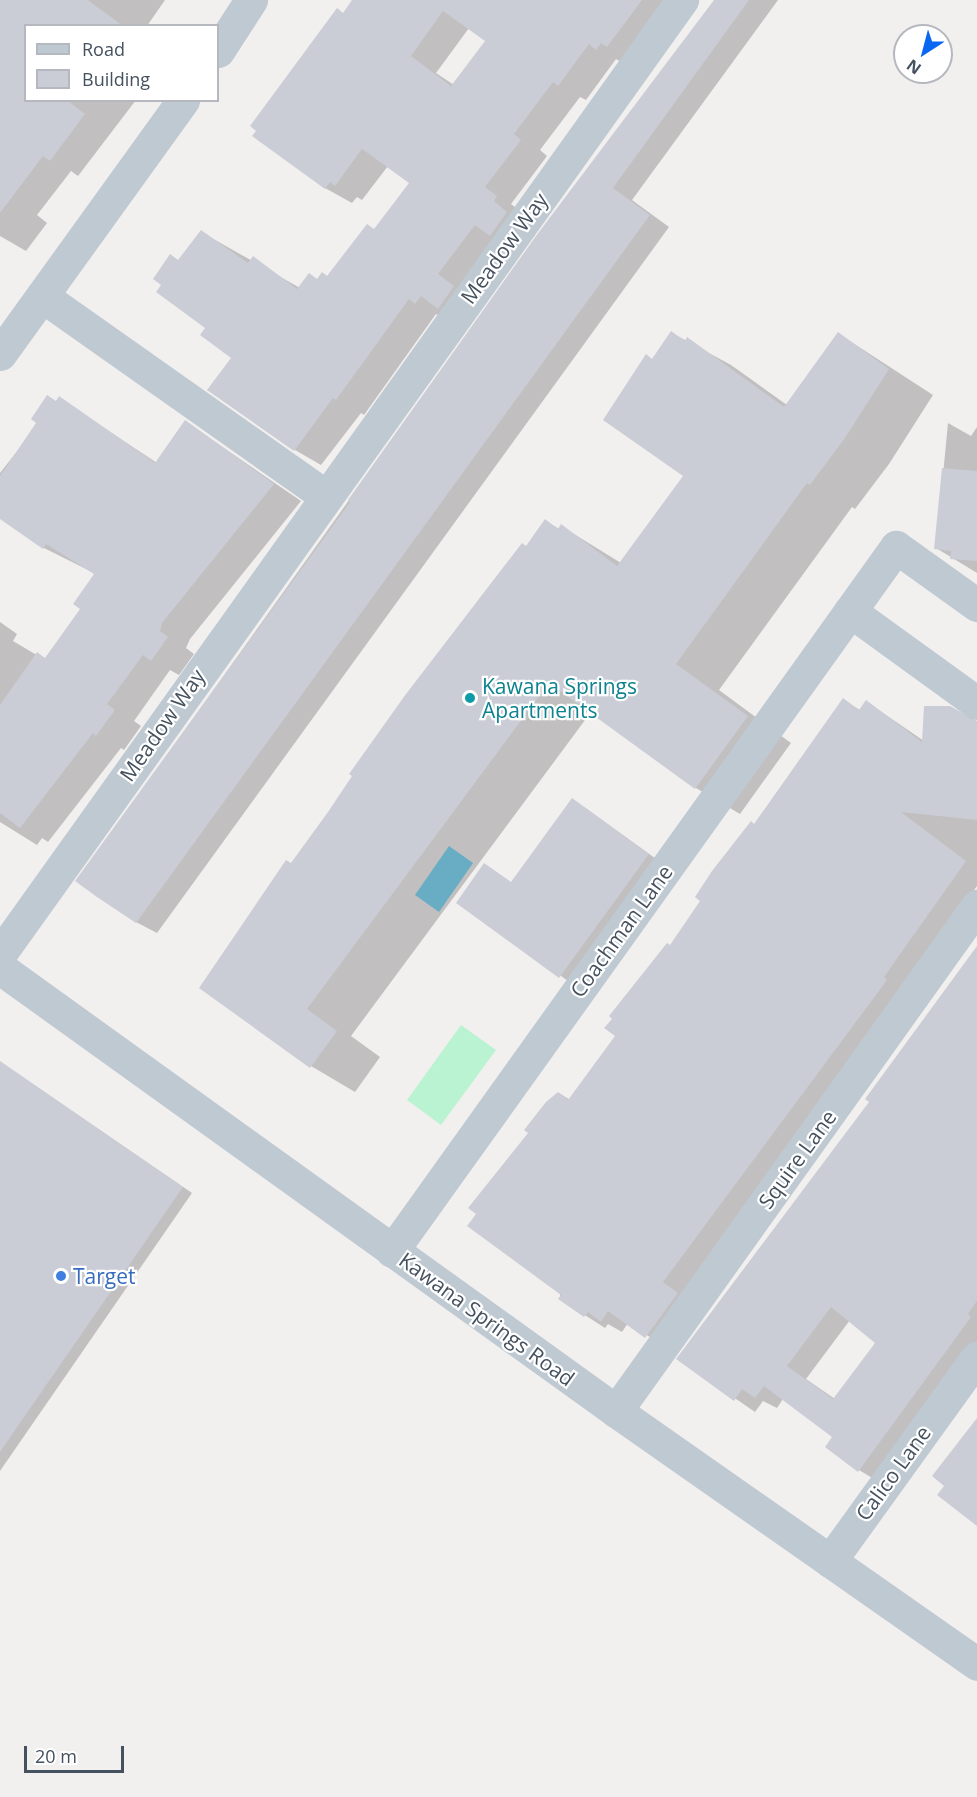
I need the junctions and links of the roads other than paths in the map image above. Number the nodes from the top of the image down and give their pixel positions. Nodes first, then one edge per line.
1 (251, 0) edge
2 (682, 0) edge
3 (219, 49) edge
4 (182, 102) edge
5 (42, 296) junction
6 (0, 354) edge
7 (325, 496) junction
8 (977, 605) edge
9 (850, 611) junction
10 (977, 703) edge
11 (977, 906) edge
12 (0, 954) edge
13 (0, 968) edge
14 (392, 1251) junction
15 (977, 1357) edge
16 (967, 1393) edge
17 (616, 1412) junction
18 (830, 1561) junction
19 (977, 1664) edge

1 - 3 street
2 - 7 street, Meadow Way
4 - 5 street
5 - 6 street
5 - 7 street
7 - 12 street, Meadow Way
8 - 9 street, Coachman Lane
9 - 10 street
9 - 14 street, Coachman Lane
11 - 17 street, Squire Lane
13 - 14 street, Kawana Springs Road
14 - 17 street, Kawana Springs Road
15 - 16 street, Calico Lane
16 - 18 street, Calico Lane
17 - 18 street, Kawana Springs Road
18 - 19 street, Kawana Springs Road

